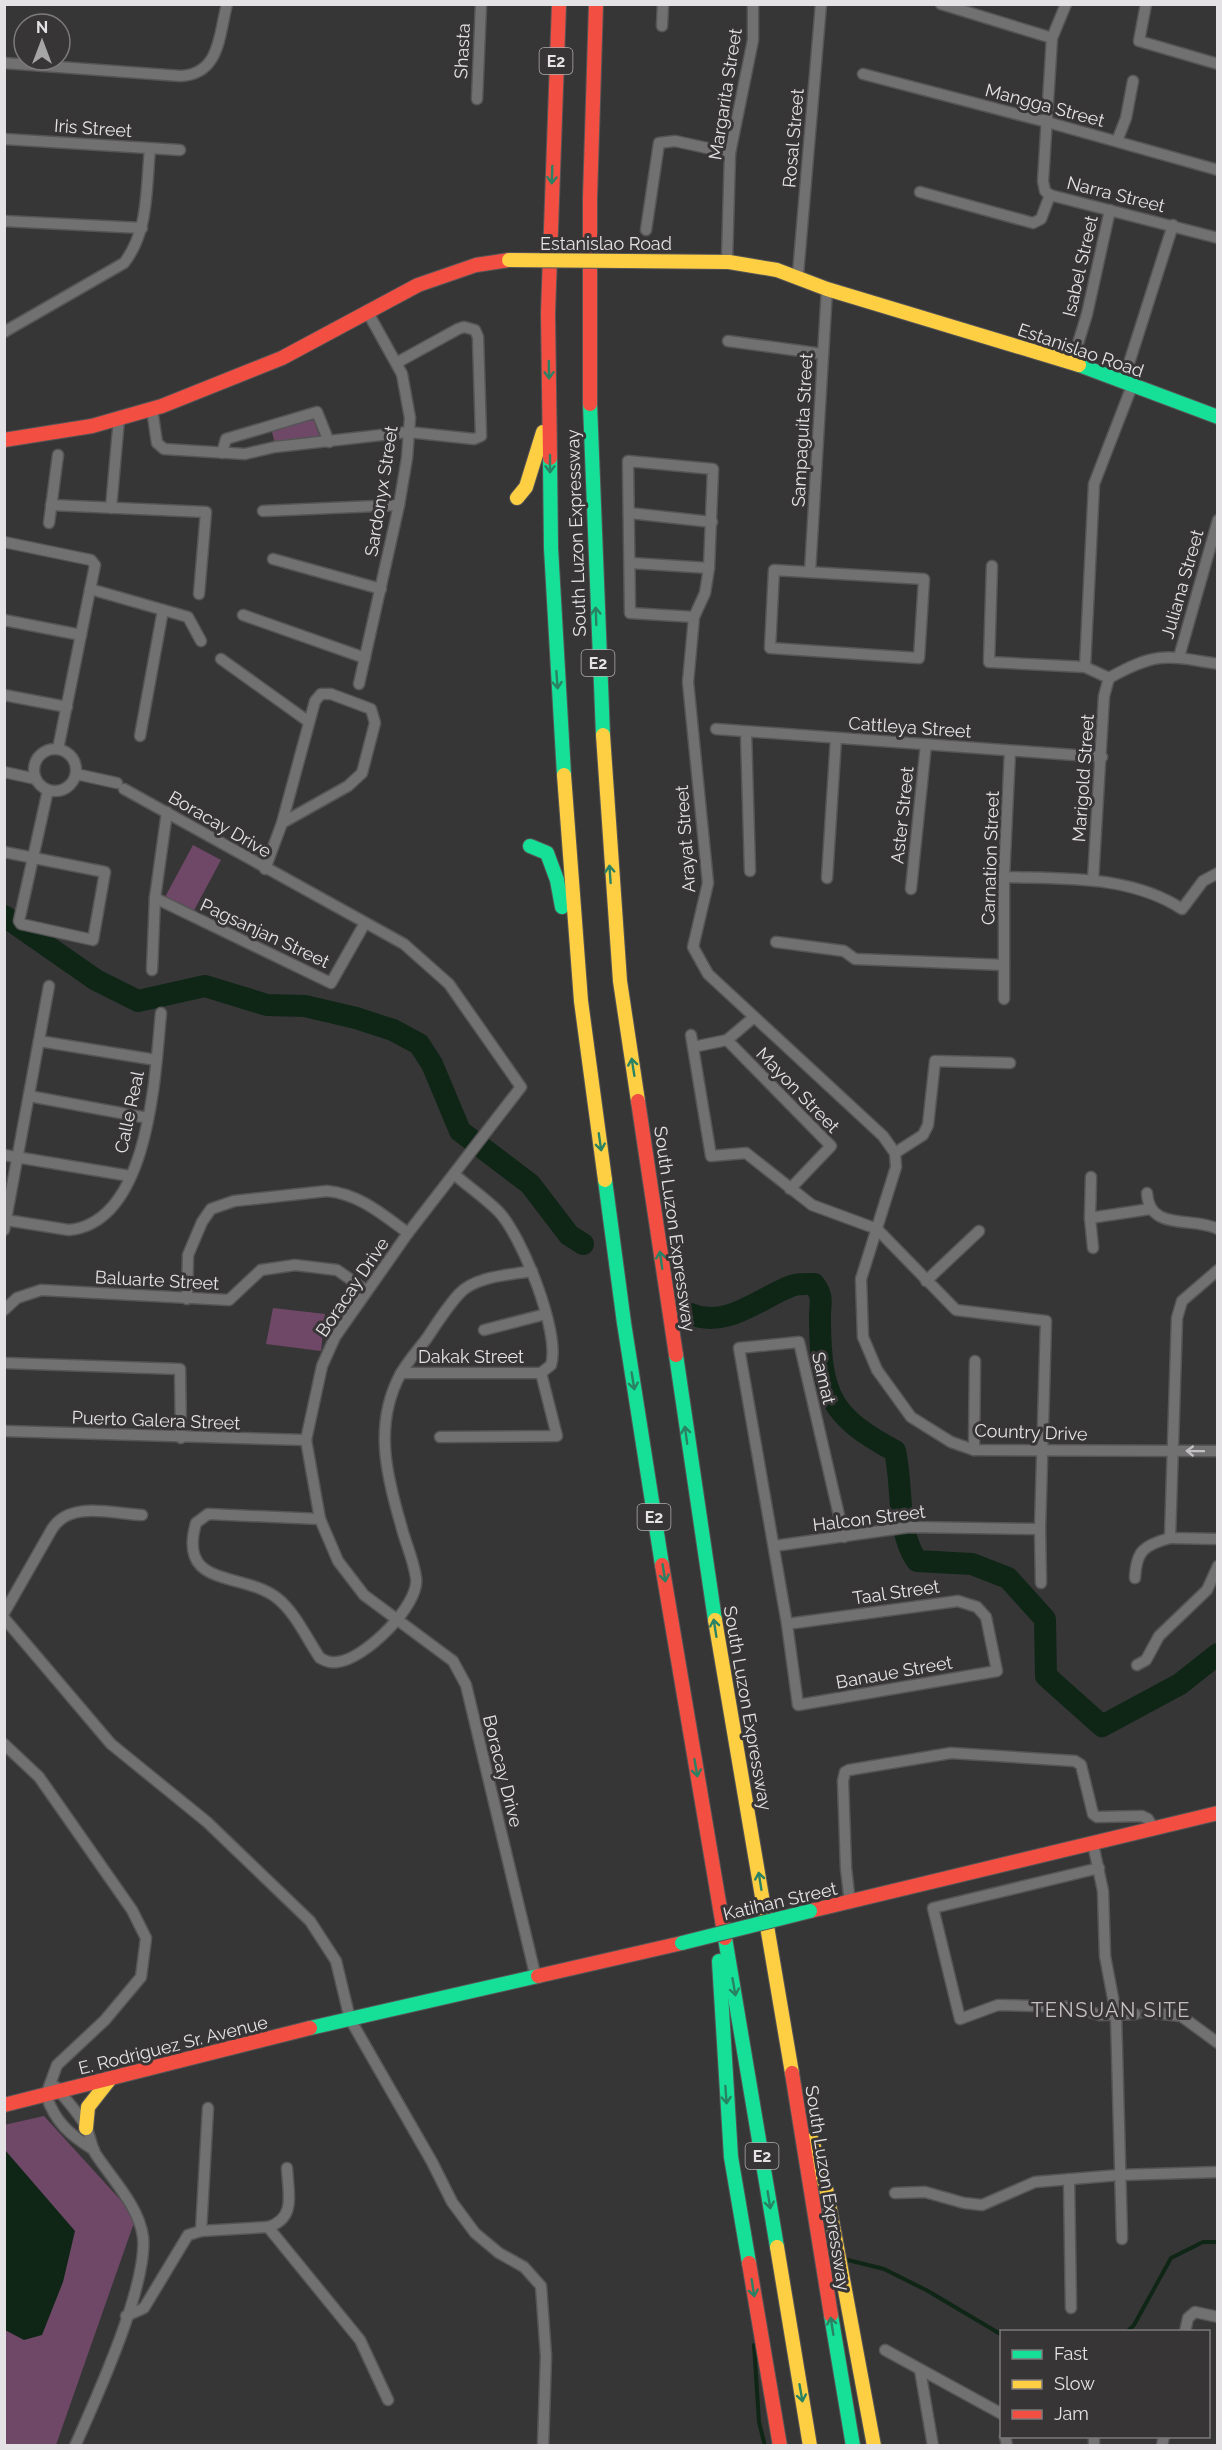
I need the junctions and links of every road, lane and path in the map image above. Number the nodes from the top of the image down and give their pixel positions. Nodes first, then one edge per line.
1 (227, 4) edge
2 (481, 4) edge
3 (559, 4) edge
4 (596, 4) edge
5 (663, 4) edge
6 (753, 4) edge
7 (821, 4) edge
8 (941, 4) edge
9 (1066, 4) edge
10 (1146, 4) edge
11 (662, 26) dead end
12 (1052, 38) junction
13 (4, 63) edge
14 (1218, 64) edge
15 (863, 74) dead end
16 (1133, 81) dead end
17 (477, 99) dead end
18 (1047, 122) junction
19 (4, 139) edge
20 (1117, 141) junction
21 (150, 148) junction
22 (180, 150) dead end
23 (730, 153) junction
24 (1218, 170) edge
25 (920, 192) dead end
26 (1050, 195) junction
27 (1110, 210) junction
28 (4, 221) edge
29 (1173, 225) junction
30 (142, 228) junction
31 (646, 230) dead end
32 (1218, 238) edge
33 (727, 261) junction
34 (798, 274) junction
35 (827, 289) junction
36 (367, 311) junction
37 (4, 332) edge
38 (728, 341) dead end
39 (824, 354) junction
40 (398, 363) junction
41 (1072, 363) junction
42 (1128, 384) junction
43 (550, 406) junction
44 (152, 408) junction
45 (1218, 417) edge
46 (119, 419) junction
47 (408, 432) junction
48 (4, 440) edge
49 (329, 442) junction
50 (222, 453) junction
51 (58, 455) dead end
52 (517, 498) dead end
53 (51, 505) junction
54 (399, 505) junction
55 (111, 508) junction
56 (263, 511) dead end
57 (629, 513) junction
58 (1218, 520) edge
59 (712, 522) junction
60 (49, 523) dead end
61 (4, 542) edge
62 (273, 559) dead end
63 (631, 563) junction
64 (992, 566) dead end
65 (709, 568) junction
66 (810, 572) junction
67 (90, 589) junction
68 (381, 589) junction
69 (199, 594) dead end
70 (163, 610) junction
71 (243, 615) dead end
72 (694, 617) junction
73 (4, 620) edge
74 (81, 635) junction
75 (201, 641) dead end
76 (1179, 657) junction
77 (365, 658) junction
78 (221, 659) dead end
79 (1218, 664) edge
80 (1085, 667) junction
81 (1109, 678) junction
82 (359, 684) dead end
83 (4, 695) edge
84 (67, 707) junction
85 (309, 722) junction
86 (716, 729) dead end
87 (746, 732) junction
88 (140, 736) dead end
89 (836, 738) junction
90 (926, 744) junction
91 (58, 749) junction
92 (1010, 751) junction
93 (1102, 757) junction
94 (4, 772) edge
95 (76, 774) junction
96 (36, 779) junction
97 (48, 790) junction
98 (167, 812) junction
99 (282, 823) junction
100 (530, 846) dead end
101 (4, 852) edge
102 (33, 858) junction
103 (265, 869) junction
104 (750, 871) dead end
105 (1218, 873) edge
106 (1004, 877) junction
107 (827, 878) dead end
108 (1093, 880) junction
109 (911, 889) dead end
110 (155, 898) junction
111 (365, 922) junction
112 (776, 942) dead end
113 (1004, 965) junction
114 (152, 970) dead end
115 (49, 986) dead end
116 (1005, 999) dead end
117 (581, 1001) junction
118 (161, 1013) dead end
119 (753, 1018) junction
120 (691, 1035) dead end
121 (727, 1040) junction
122 (39, 1041) junction
123 (693, 1047) junction
124 (156, 1060) junction
125 (1010, 1063) dead end
126 (29, 1096) junction
127 (148, 1118) junction
128 (895, 1153) junction
129 (4, 1155) edge
130 (13, 1163) edge
131 (455, 1175) junction
132 (130, 1176) junction
133 (1091, 1177) dead end
134 (790, 1189) junction
135 (1147, 1193) dead end
136 (1150, 1209) junction
137 (1090, 1218) junction
138 (5, 1225) edge
139 (1218, 1228) edge
140 (877, 1229) junction
141 (979, 1231) dead end
142 (408, 1233) junction
143 (1093, 1248) dead end
144 (1218, 1270) edge
145 (532, 1271) junction
146 (926, 1281) junction
147 (367, 1292) junction
148 (187, 1299) junction
149 (4, 1310) edge
150 (546, 1314) junction
151 (484, 1330) dead end
152 (975, 1361) dead end
153 (4, 1364) edge
154 (401, 1373) junction
155 (541, 1373) junction
156 (4, 1431) edge
157 (440, 1437) dead end
158 (181, 1438) junction
159 (306, 1440) junction
160 (974, 1450) junction
161 (1043, 1450) junction
162 (1172, 1450) junction
163 (1218, 1451) edge
164 (142, 1515) dead end
165 (320, 1519) junction
166 (1040, 1529) junction
167 (844, 1538) junction
168 (1170, 1538) junction
169 (1218, 1539) edge
170 (774, 1546) junction
171 (1218, 1566) edge
172 (1135, 1578) dead end
173 (1041, 1583) dead end
174 (4, 1612) edge
175 (4, 1618) edge
176 (396, 1620) junction
177 (787, 1624) junction
178 (1137, 1665) dead end
179 (997, 1671) joint
180 (4, 1744) edge
181 (1218, 1813) edge
182 (1154, 1829) junction
183 (1093, 1844) junction
184 (713, 1867) junction
185 (1099, 1868) junction
186 (850, 1903) junction
187 (536, 1978) junction
188 (1154, 2013) tunnel mouth
189 (1116, 2014) junction
190 (1135, 2014) tunnel mouth
191 (350, 2019) junction
192 (1218, 2043) edge
193 (789, 2064) junction
194 (51, 2079) junction
195 (110, 2079) junction
196 (60, 2092) junction
197 (46, 2095) junction
198 (4, 2105) edge
199 (208, 2108) dead end
200 (77, 2114) junction
201 (61, 2125) junction
202 (86, 2128) junction
203 (94, 2150) junction
204 (288, 2168) dead end
205 (1218, 2172) edge
206 (1120, 2175) junction
207 (1069, 2180) junction
208 (895, 2193) dead end
209 (268, 2227) junction
210 (201, 2231) junction
211 (1122, 2239) dead end
212 (1071, 2308) dead end
213 (126, 2316) junction
214 (1218, 2317) edge
215 (1185, 2330) edge
216 (885, 2350) dead end
217 (920, 2370) junction
218 (388, 2400) dead end
219 (1000, 2413) edge
220 (75, 2445) edge
221 (543, 2445) edge
222 (780, 2445) edge
223 (810, 2445) edge
224 (853, 2445) edge
225 (874, 2445) edge
226 (933, 2445) edge

1 - 13 street
2 - 17 street, Shasta
3 -> 43 main road, South Luzon Expressway / E2
193 -> 4 main road, South Luzon Expressway / E2
5 - 11 street
6 - 23 street, Margarita Street
7 - 34 street, Rosal Street
8 - 12 street
9 - 12 street
10 - 14 street
12 - 18 street
15 - 18 street, Mangga Street
16 - 20 street
18 - 20 street, Mangga Street
18 - 26 street
19 - 21 street, Iris Street
20 - 24 street, Mangga Street
21 - 22 street, Iris Street
21 - 30 street
23 - 31 street
23 - 33 street, Margarita Street
25 - 26 street, Narra Street
26 - 27 street, Narra Street
27 - 29 street, Narra Street
27 - 41 street, Isabel Street
28 - 30 street
29 - 32 street, Narra Street
29 - 42 street
30 - 37 street
33 - 34 main road, Estanislao Road
33 - 36 main road, Estanislao Road, bridge
34 - 35 main road, Estanislao Road
35 - 39 street, Sampaguita Street
35 - 41 main road, Estanislao Road
36 - 40 street, Sardonyx Street
36 - 44 main road, Estanislao Road
38 - 39 street
39 - 66 street, Sampaguita Street
40 - 47 street, Sardonyx Street
40 - 47 street
41 - 42 main road, Estanislao Road
42 - 45 main road, Estanislao Road
42 - 80 street
43 - 52 main road
43 -> 117 main road, South Luzon Expressway / E2
44 - 46 main road, Estanislao Road
44 - 50 street
46 - 48 main road, Estanislao Road
46 - 55 street
47 - 49 street
47 - 54 street, Sardonyx Street
49 - 50 street
49 - 50 street
51 - 53 street
53 - 55 street
53 - 60 street
54 - 56 street
54 - 68 street, Sardonyx Street
55 - 69 street
57 - 59 street
57 - 59 street, Arayat Street
57 - 63 street
58 - 76 street, Juliana Street
59 - 65 street, Arayat Street
61 - 67 street
62 - 68 street
63 - 65 street
63 - 72 street
64 - 80 street
65 - 72 street, Arayat Street
66 - 66 street
67 - 70 street
67 - 74 street
68 - 77 street, Sardonyx Street
70 - 75 street
70 - 88 street
71 - 77 street
72 - 119 street, Arayat Street
73 - 74 street
74 - 84 street
76 - 79 street
76 - 81 street
77 - 82 street, Sardonyx Street
78 - 85 street
80 - 81 street
81 - 93 street, Marigold Street
83 - 84 street
84 - 91 street
85 - 99 street
85 - 99 street
86 - 87 street, Cattleya Street
87 - 89 street, Cattleya Street
87 - 104 street
89 - 90 street, Cattleya Street
89 - 107 street
90 - 92 street, Cattleya Street
90 - 109 street, Aster Street
91 - 95 street
91 - 96 street
92 - 93 street, Cattleya Street
92 - 106 street, Carnation Street
93 - 108 street, Marigold Street
94 - 96 street
95 - 97 street
95 - 98 street, Boracay Drive
96 - 97 street
97 - 102 street
98 - 103 street, Boracay Drive
98 - 110 street
99 - 103 street
100 - 117 main road
101 - 102 street
102 - 102 street
103 - 111 street, Boracay Drive
105 - 108 street
106 - 108 street
106 - 113 street, Carnation Street
110 - 111 street, Pagsanjan Street
110 - 114 street
111 - 131 street, Boracay Drive
112 - 113 street
113 - 116 street, Carnation Street
115 - 122 street
117 -> 184 main road, South Luzon Expressway / E2
118 - 124 street, Calle Real
119 - 121 street
119 - 128 street, Arayat Street
120 - 123 street
121 - 123 street
121 - 134 street, Mayon Street
122 - 124 street
122 - 126 street
123 - 134 street
124 - 127 street, Calle Real
125 - 128 street
126 - 127 street
126 - 130 street
127 - 132 street, Calle Real
128 - 140 street
129 - 130 street
130 - 132 street
130 - 138 street
131 - 142 street, Boracay Drive
131 - 145 street, Dakak Street
132 - 138 street, Calle Real
133 - 137 street
134 - 140 street
135 - 136 street
136 - 137 street
136 - 139 street
137 - 143 street
140 - 146 street
140 - 160 street, Country Drive
141 - 146 street
142 - 147 street, Boracay Drive
142 - 148 street
144 - 162 street
145 - 150 street, Dakak Street
145 - 154 street
146 - 161 street
147 - 148 street, Baluarte Street
147 - 159 street, Boracay Drive
148 - 149 street, Baluarte Street
150 - 151 street
150 - 155 street, Dakak Street
152 - 160 street
153 - 158 street
154 - 155 street, Dakak Street
154 - 176 street
155 - 157 street, Dakak Street
156 - 158 street, Puerto Galera Street
158 - 159 street, Puerto Galera Street
159 - 165 street, Boracay Drive
160 - 161 street, Country Drive
161 - 162 street, Country Drive
161 - 166 street
163 -> 162 street, Country Drive
162 - 168 street
164 - 174 street
165 - 176 street, Boracay Drive
165 - 176 street
166 - 167 street, Halcon Street
166 - 173 street
167 - 170 street, Halcon Street
167 - 170 street, Samat
168 - 169 street
168 - 172 street
170 - 177 street
171 - 178 street
175 - 191 street
176 - 187 street, Boracay Drive
177 - 179 street, Taal Street
177 - 179 street, Banaue Street
180 - 194 street
181 - 182 main road, Katihan Street
182 - 183 main road, Katihan Street
182 - 186 street
183 - 185 street
183 - 186 main road, Katihan Street
184 -> 222 main road
184 -> 223 main road, South Luzon Expressway / E2
185 - 189 street
185 - 189 street
186 - 187 main road, Katihan Street, bridge
187 - 191 main road, Katihan Street
188 - 192 street
189 - 190 street
189 - 206 street
191 - 195 main road, E. Rodriguez Sr. Avenue
191 - 221 street
224 -> 193 main road, South Luzon Expressway / E2
193 - 225 main road
194 - 196 street
194 - 197 street
195 - 196 main road, E. Rodriguez Sr. Avenue
195 - 202 main road
196 - 197 main road, E. Rodriguez Sr. Avenue
196 - 200 street
197 - 198 main road, E. Rodriguez Sr. Avenue
197 - 201 street
199 - 210 street
200 - 201 street
200 - 202 street
201 - 203 street
202 - 203 street
203 - 213 street
204 - 209 street
205 - 206 street
206 - 207 street
206 - 211 street
207 - 208 street
207 - 212 street
209 - 210 street
209 - 218 street
210 - 213 street
213 - 220 street
214 - 215 street
216 - 217 street
217 - 219 street
217 - 226 street

